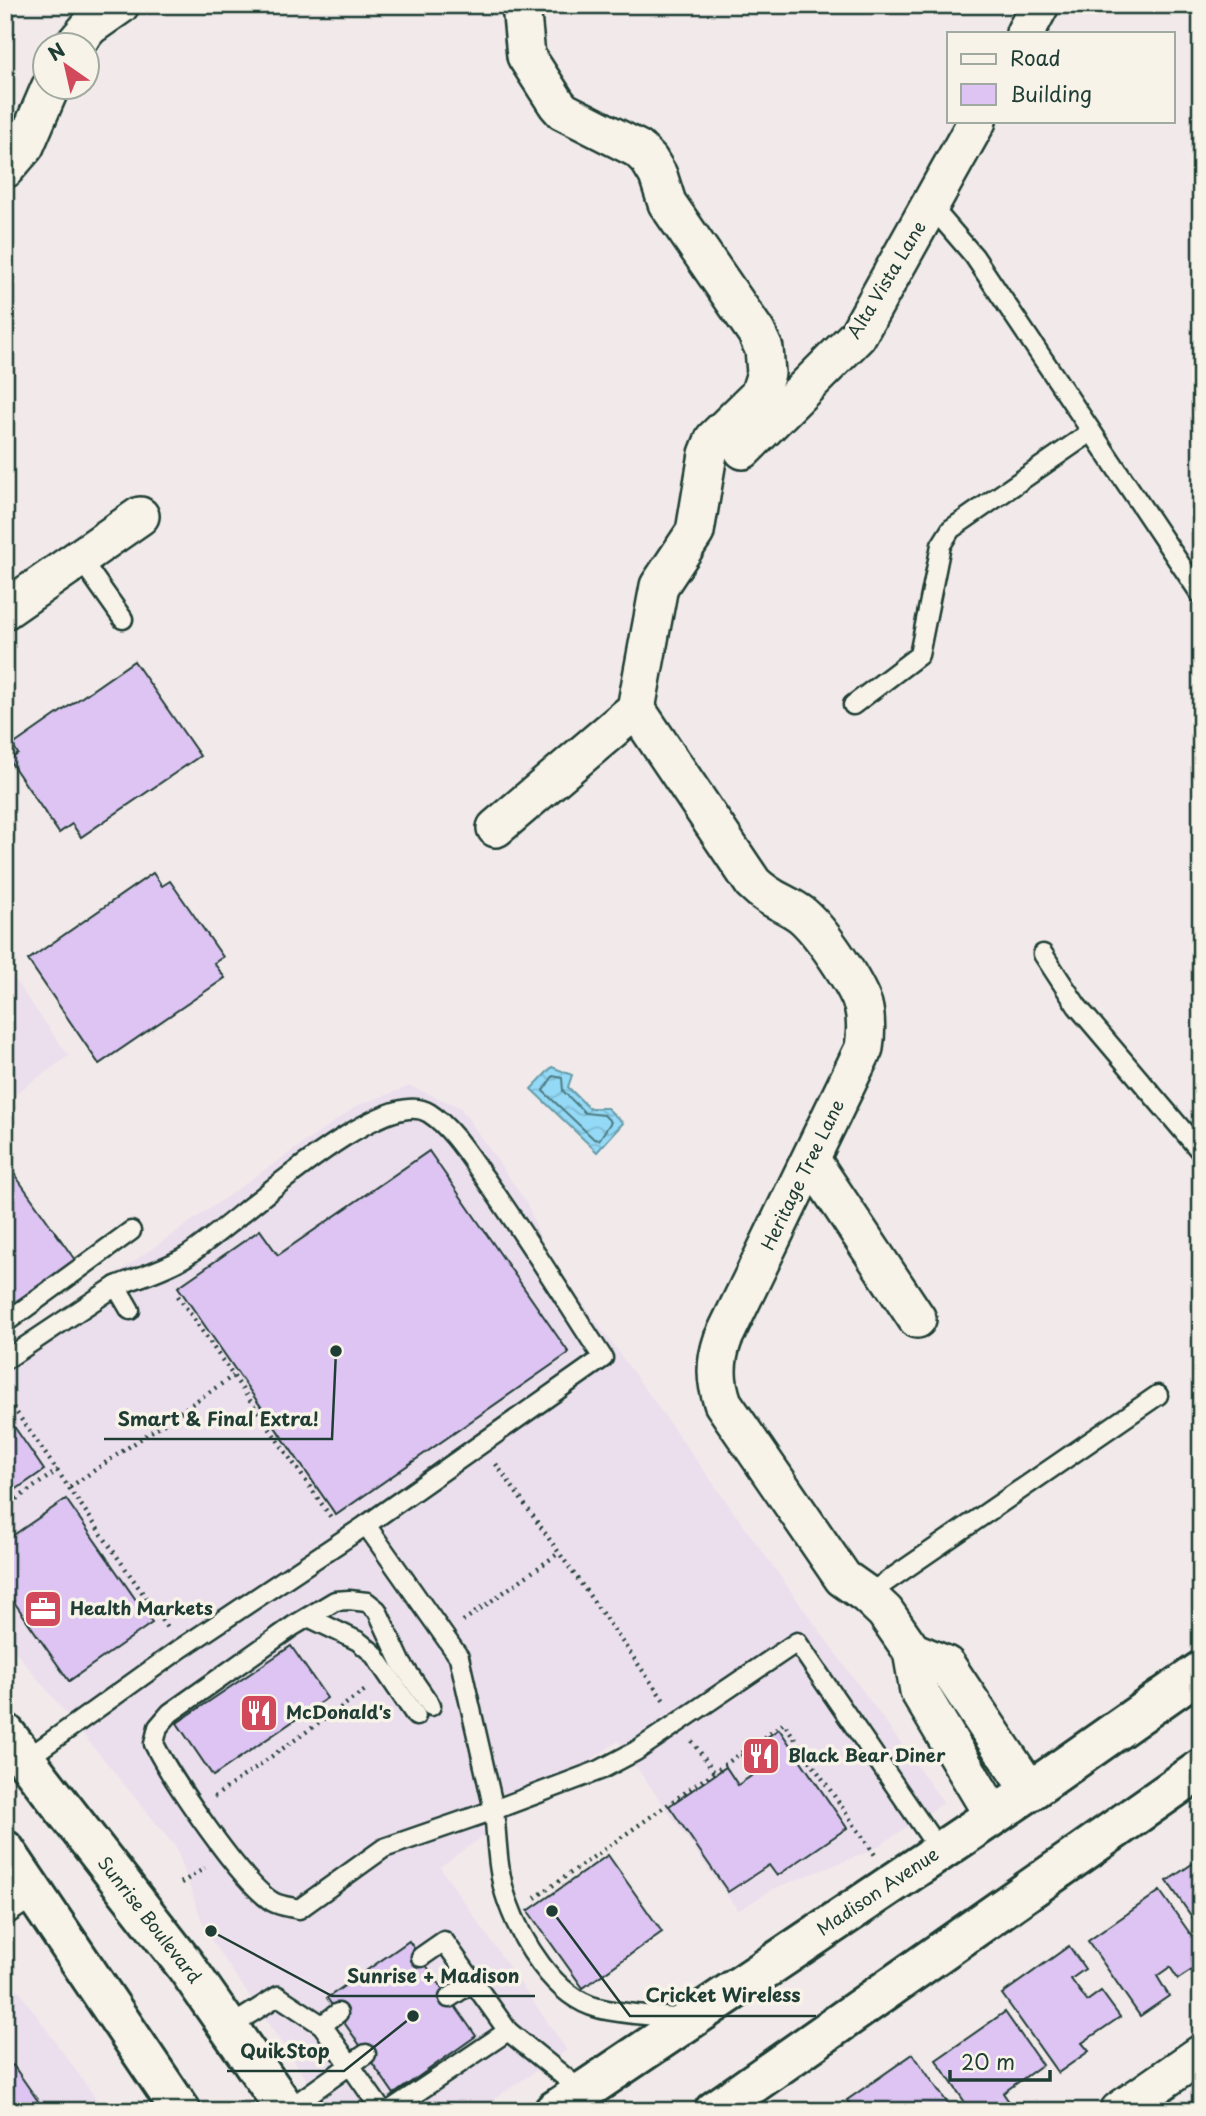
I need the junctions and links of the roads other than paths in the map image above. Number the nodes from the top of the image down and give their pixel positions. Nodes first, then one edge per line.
1 (121, 5) edge
2 (521, 5) edge
3 (1040, 5) edge
4 (85, 32) edge
5 (1026, 32) edge
6 (44, 102) edge
7 (976, 122) edge
8 (5, 169) edge
9 (931, 206) junction
10 (1091, 432) junction
11 (743, 450) dead end
12 (140, 516) dead end
13 (80, 558) junction
14 (1201, 595) edge
15 (5, 610) edge
16 (123, 619) dead end
17 (853, 705) dead end
18 (636, 709) junction
19 (496, 828) dead end
20 (1043, 954) dead end
21 (1201, 1152) edge
22 (811, 1160) junction
23 (131, 1231) dead end
24 (116, 1286) junction
25 (130, 1310) dead end
26 (917, 1319) dead end
27 (5, 1323) edge
28 (5, 1360) edge
29 (1157, 1395) dead end
30 (366, 1525) junction
31 (867, 1595) junction
32 (310, 1618) junction
33 (912, 1651) junction
34 (1201, 1671) edge
35 (15, 1746) edge
36 (1201, 1769) edge
37 (1030, 1791) junction
38 (494, 1810) junction
39 (993, 1815) junction
40 (5, 1850) edge
41 (939, 1850) junction
42 (21, 1905) edge
43 (421, 1957) dead end
44 (473, 1982) junction
45 (449, 1998) dead end
46 (338, 2013) dead end
47 (687, 2020) junction
48 (322, 2025) junction
49 (229, 2027) junction
50 (508, 2031) junction
51 (366, 2054) dead end
52 (1201, 2054) edge
53 (350, 2064) junction
54 (568, 2101) edge
55 (287, 2110) edge
56 (181, 2111) edge
57 (382, 2111) edge
58 (389, 2111) edge
59 (714, 2111) edge
60 (1119, 2111) edge

1 - 4 street
2 - 18 street
3 - 5 street
6 - 8 street
7 - 9 street, Alta Vista Lane
9 - 10 lane
9 - 11 street, Alta Vista Lane
10 - 14 lane
10 - 17 lane
12 - 13 street
13 - 15 street
13 - 16 lane
18 - 19 street
18 - 22 street, Heritage Tree Lane
20 - 21 lane
22 - 26 street
22 - 31 street, Heritage Tree Lane
23 - 27 lane
24 - 25 lane
24 - 28 lane
24 - 30 lane
29 - 31 lane
30 - 35 lane
30 - 38 lane
31 - 33 street, Heritage Tree Lane
32 - 32 lane
32 - 38 lane
33 - 37 street
33 - 39 street, Heritage Tree Lane
34 - 37 main road, Madison Avenue
35 - 49 main road, Sunrise Boulevard
36 - 59 main road
37 - 39 main road, Madison Avenue
38 - 41 lane
38 - 47 lane
39 - 41 main road, Madison Avenue
40 - 42 main road
41 - 47 main road, Madison Avenue
42 - 56 main road
43 - 44 lane
44 - 45 lane
44 - 50 lane
46 - 48 lane
47 - 54 main road, Madison Avenue
48 - 49 lane
48 - 53 lane
49 - 55 main road, Sunrise Boulevard
50 - 54 lane
50 - 58 lane
51 - 53 lane
52 - 60 street
53 - 55 lane
53 - 57 lane

